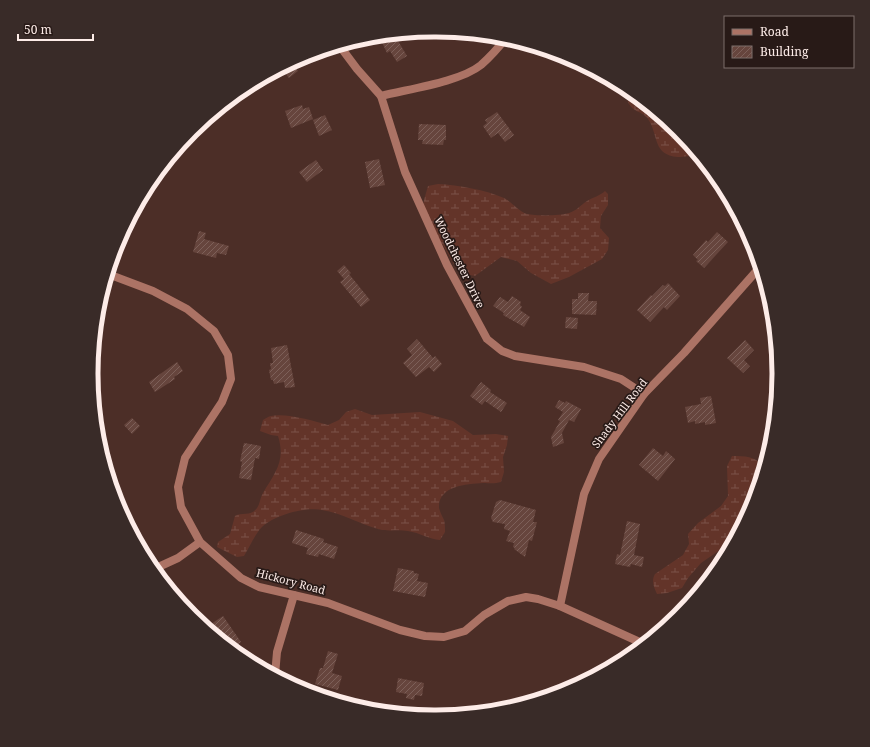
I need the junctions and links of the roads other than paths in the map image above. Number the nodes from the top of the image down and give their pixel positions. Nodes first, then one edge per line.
1 (502, 43) edge
2 (342, 50) edge
3 (381, 96) junction
4 (756, 272) edge
5 (113, 276) edge
6 (644, 394) junction
7 (200, 542) junction
8 (160, 566) edge
9 (294, 595) junction
10 (560, 606) junction
11 (638, 641) edge
12 (275, 669) edge

1 - 3 street
2 - 3 street, Woodchester Drive
3 - 6 street, Woodchester Drive
4 - 6 street, Shady Hill Road
5 - 7 street, Hickory Road
6 - 10 street, Shady Hill Road
7 - 8 street
7 - 9 street, Hickory Road
9 - 10 street, Hickory Road
9 - 12 street
10 - 11 street, Hickory Road

